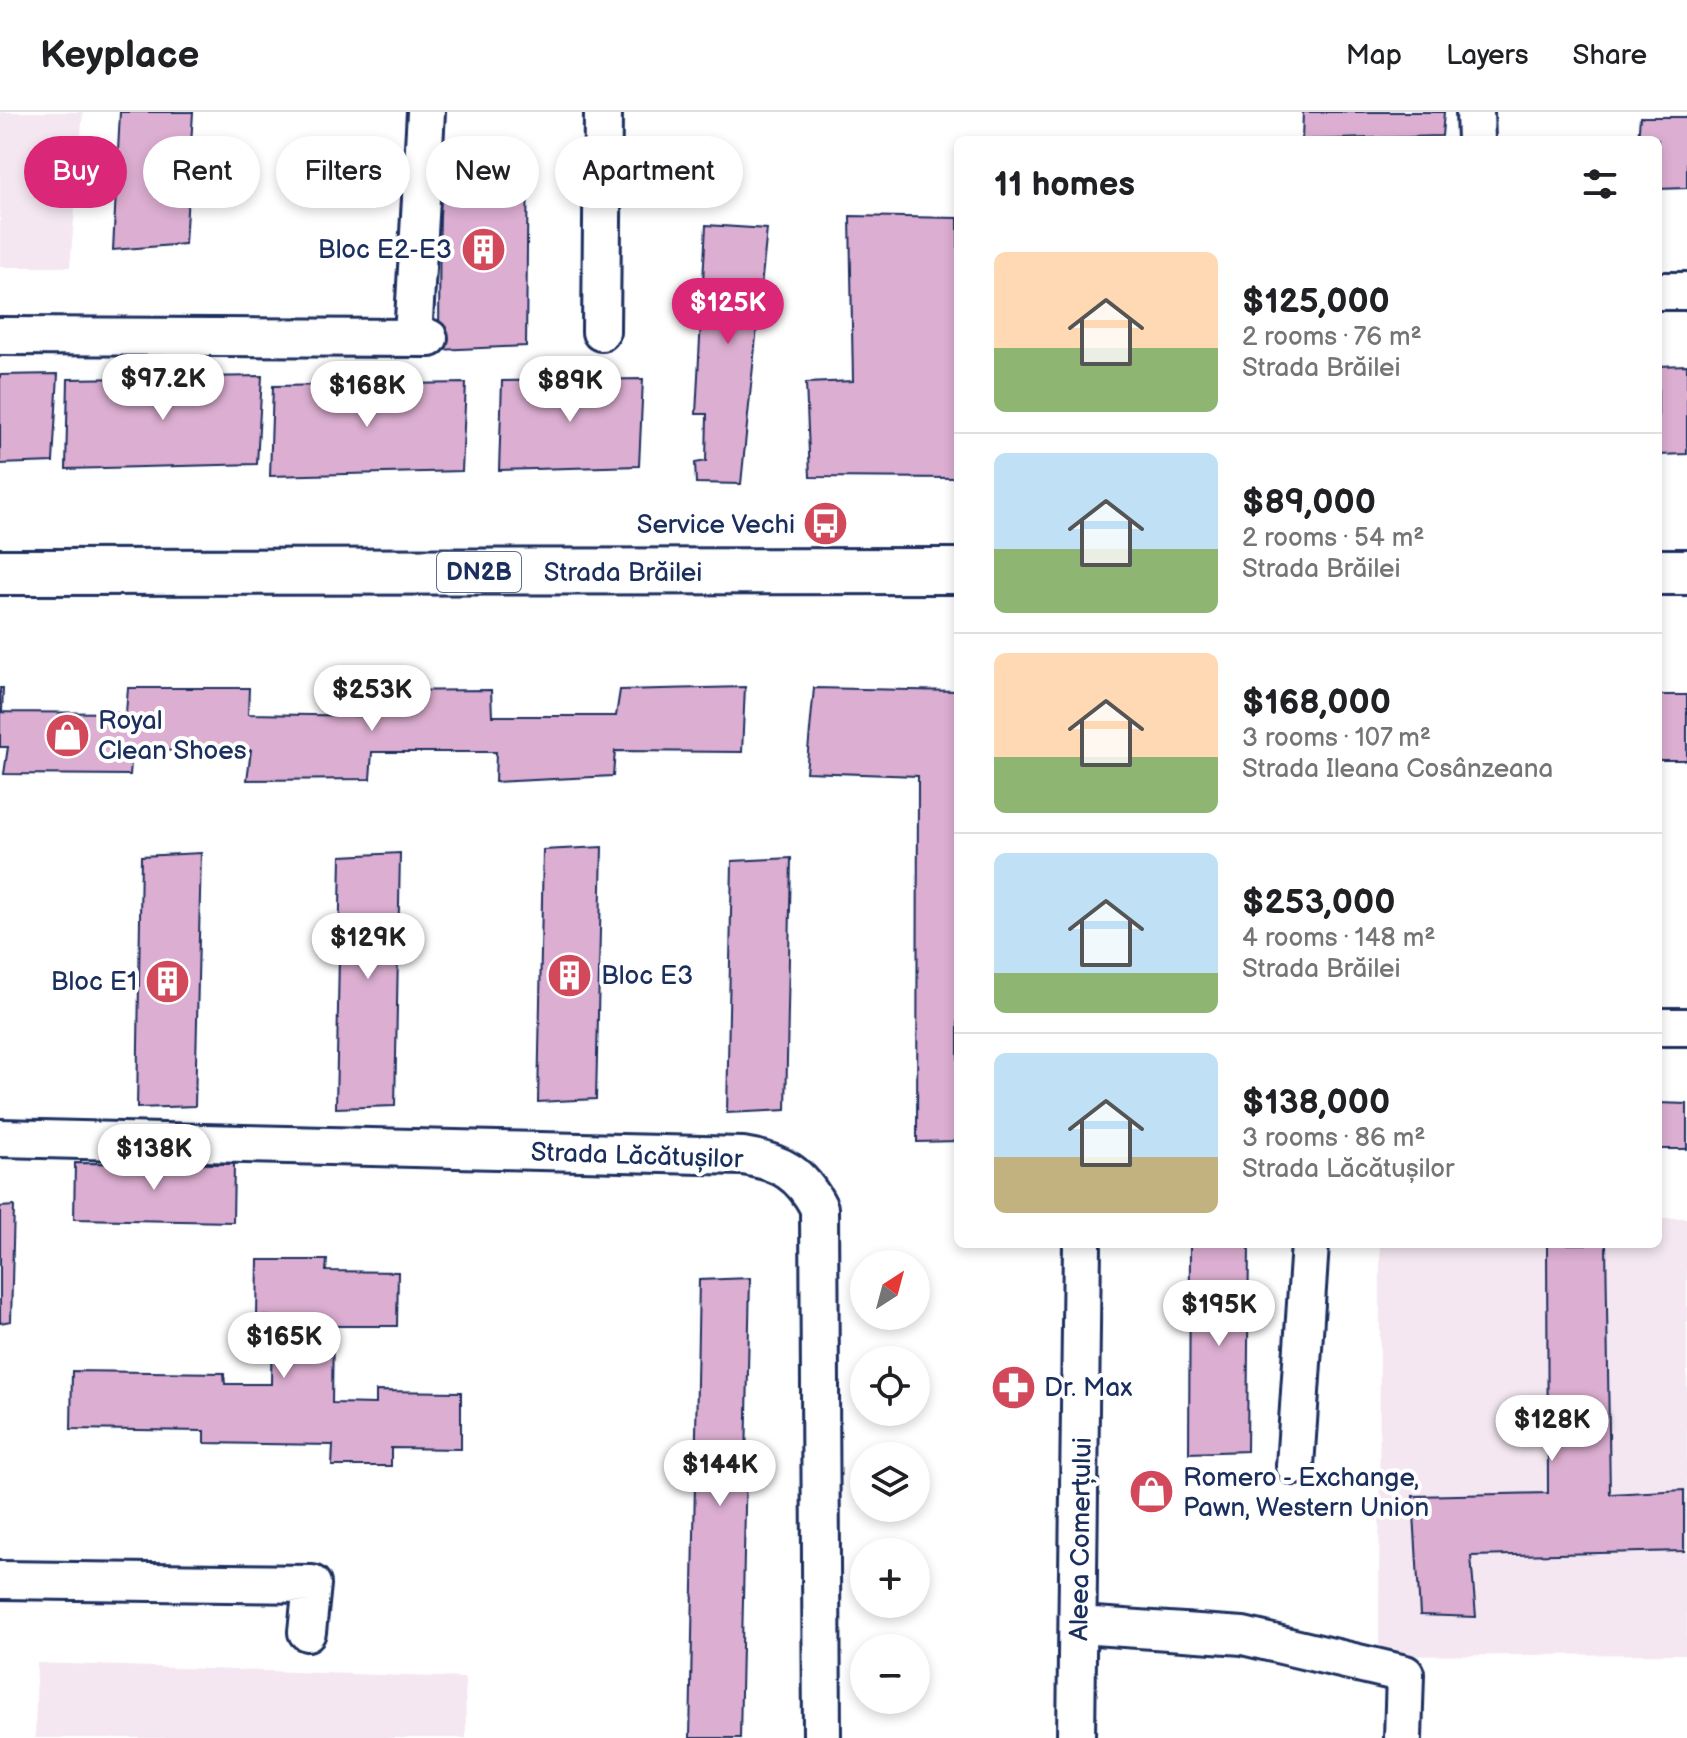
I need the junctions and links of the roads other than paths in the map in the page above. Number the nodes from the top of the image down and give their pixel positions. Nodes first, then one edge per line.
1 (426, 112) edge
2 (603, 112) edge
3 (1475, 112) edge
4 (1476, 136) edge
5 (1662, 291) edge
6 (1687, 291) edge
7 (601, 332) dead end
8 (0, 336) edge
9 (954, 571) edge
10 (0, 572) edge
11 (1662, 572) edge
12 (1687, 572) edge
13 (1662, 1027) edge
14 (1687, 1027) edge
15 (0, 1138) edge
16 (1082, 1248) edge
17 (1310, 1248) edge
18 (1295, 1466) dead end
19 (0, 1580) edge
20 (1079, 1625) junction
21 (307, 1632) dead end
22 (822, 1738) edge
23 (1076, 1738) edge
24 (1403, 1738) edge

1 - 8 street
2 - 7 street
3 - 4 street
5 - 6 street
9 - 10 main road, Strada Brăilei / DN2B
11 - 12 main road
13 - 14 street
15 - 22 street, Strada Lăcătușilor
16 - 20 street, Aleea Comerțului
17 - 18 street
19 - 21 street
20 - 23 street, Aleea Comerțului
20 - 24 street

